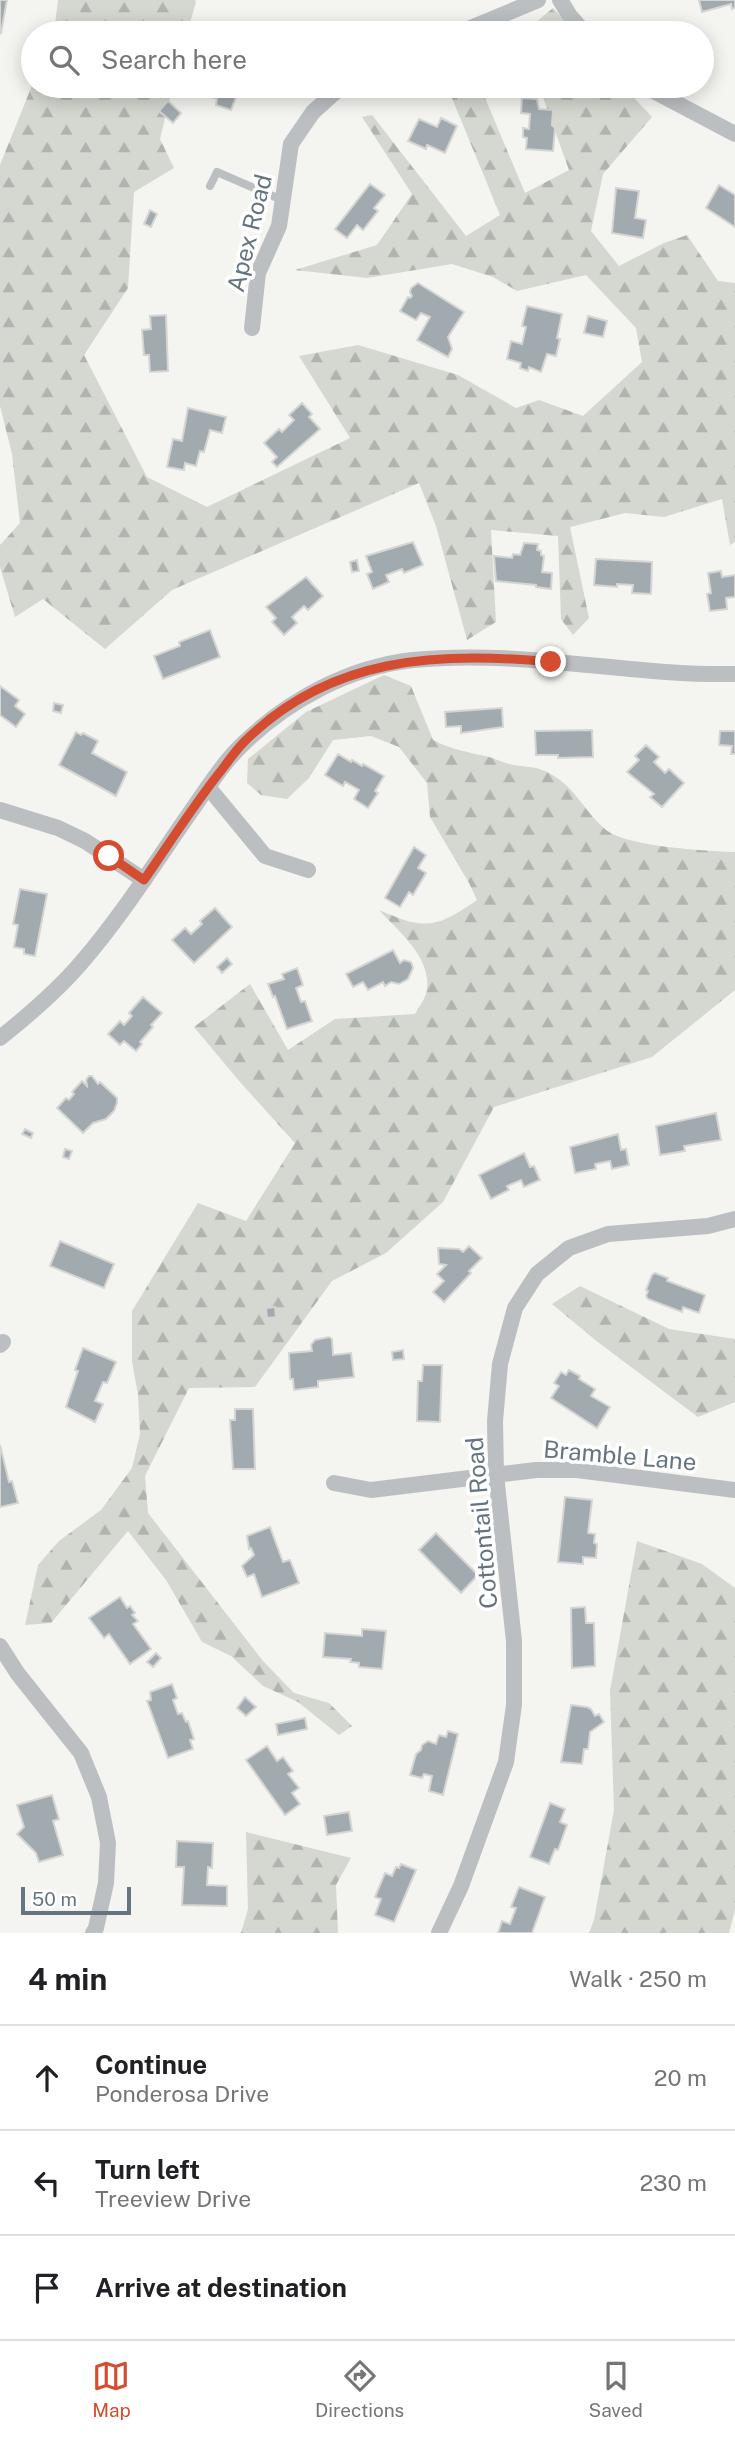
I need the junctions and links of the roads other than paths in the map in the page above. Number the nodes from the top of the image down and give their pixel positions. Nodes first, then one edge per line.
1 (538, 0) edge
2 (560, 0) edge
3 (488, 21) edge
4 (574, 21) edge
5 (329, 98) edge
6 (667, 98) edge
7 (735, 134) edge
8 (210, 186) dead end
9 (282, 200) junction
10 (252, 328) dead end
11 (735, 674) edge
12 (208, 787) junction
13 (0, 810) edge
14 (308, 870) dead end
15 (144, 880) junction
16 (0, 1038) edge
17 (735, 1220) edge
18 (496, 1475) junction
19 (334, 1483) dead end
20 (735, 1490) edge
21 (0, 1646) edge
22 (93, 1933) edge
23 (439, 1933) edge

1 - 3 street
2 - 4 street
5 - 9 street, Apex Road
6 - 7 street
8 - 9 lane
9 - 10 street, Apex Road
11 - 12 street
12 - 14 street
12 - 15 street
13 - 15 street
15 - 16 street
17 - 18 street, Cottontail Road
18 - 19 street, Bramble Lane
18 - 20 street, Bramble Lane
18 - 23 street, Cottontail Road
21 - 22 street

